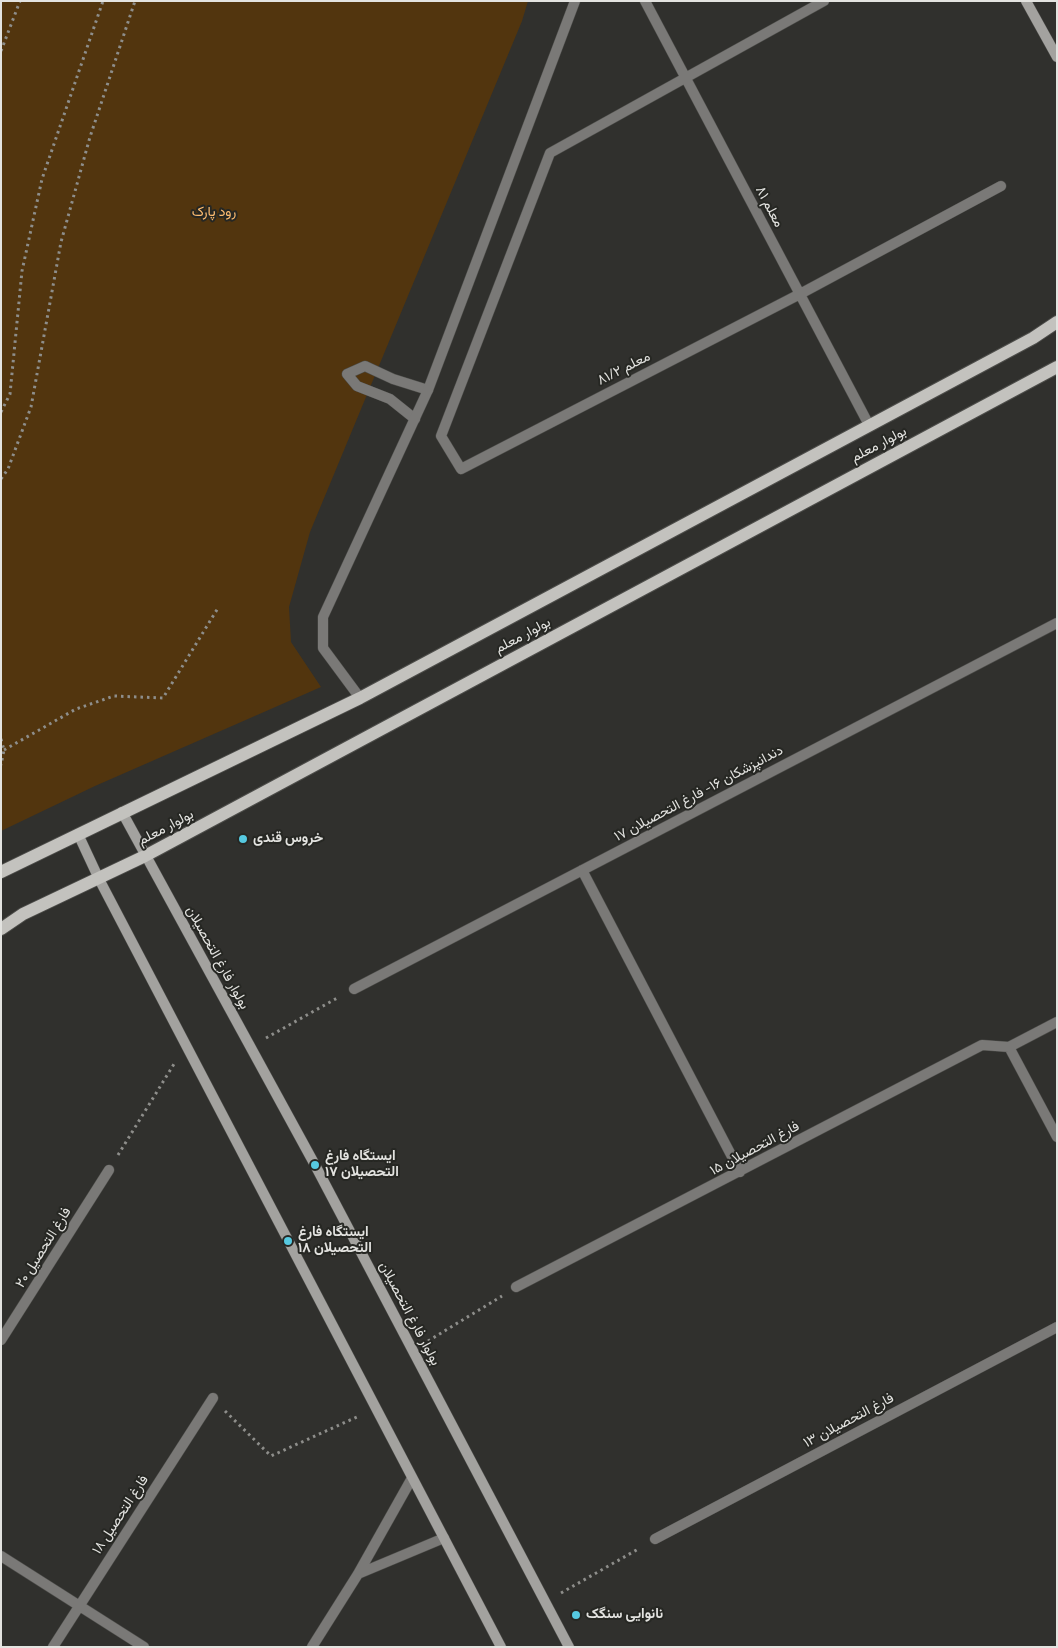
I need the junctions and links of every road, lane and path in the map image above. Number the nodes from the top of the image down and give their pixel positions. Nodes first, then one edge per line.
1 (20, 1) edge
2 (103, 1) edge
3 (135, 1) edge
4 (575, 1) edge
5 (645, 1) edge
6 (824, 1) edge
7 (1026, 1) edge
8 (1, 51) edge
9 (1057, 57) edge
10 (686, 78) junction
11 (1001, 186) dead end
12 (800, 294) junction
13 (1057, 322) edge
14 (1057, 368) edge
15 (428, 390) junction
16 (1, 412) edge
17 (415, 419) junction
18 (869, 425) junction
19 (1, 479) edge
20 (218, 608) dead end
21 (1057, 622) edge
22 (360, 698) junction
23 (1, 739) edge
24 (4, 750) junction
25 (1, 765) edge
26 (122, 812) junction
27 (78, 834) junction
28 (146, 856) junction
29 (582, 870) junction
30 (1, 872) edge
31 (99, 879) junction
32 (1, 929) edge
33 (354, 989) joint
34 (1057, 1022) edge
35 (186, 1044) junction
36 (250, 1047) junction
37 (1008, 1047) junction
38 (1057, 1137) edge
39 (110, 1170) joint
40 (740, 1172) junction
41 (516, 1288) joint
42 (1057, 1327) edge
43 (1, 1340) edge
44 (413, 1351) junction
45 (213, 1398) joint
46 (376, 1408) junction
47 (412, 1478) junction
48 (444, 1538) junction
49 (655, 1540) joint
50 (1, 1556) edge
51 (358, 1574) junction
52 (545, 1602) junction
53 (80, 1606) junction
54 (53, 1647) edge
55 (144, 1647) edge
56 (312, 1647) edge
57 (501, 1647) edge
58 (569, 1647) edge

1 - 8 path
2 - 16 path
3 - 19 path
4 - 15 street
5 - 10 street, معلم ۸۱
6 - 10 street
7 - 9 main road
10 - 12 street, معلم ۸۱
10 - 12 street, معلم ۸۱/۲
11 - 12 street, معلم ۸۱/۲
12 - 18 street, معلم ۸۱
13 - 18 main road, بولوار معلم
14 - 28 main road, بولوار معلم
15 - 17 street
15 - 17 street
17 - 22 street
18 - 22 main road, بولوار معلم
20 - 24 path
21 - 29 street, دندانپزشکان ۱۶- فارغ التحصیلان ۱۷
22 - 26 main road, بولوار معلم
23 - 24 path
24 - 25 path
26 - 27 main road, بولوار معلم
26 - 28 main road, بولوار فارغ التحصیلان
27 - 30 main road, بولوار معلم
27 - 31 main road
28 - 31 main road, بولوار معلم
28 - 36 main road, بولوار فارغ التحصیلان
29 - 33 street, دندانپزشکان ۱۶- فارغ التحصیلان ۱۷
29 - 40 street
31 - 32 main road, بولوار معلم
31 - 35 main road
33 - 36 path
34 - 37 street
35 - 39 path
35 - 46 main road
36 - 44 main road, بولوار فارغ التحصیلان
37 - 38 street
37 - 40 street, فارغ التحصیلان ۱۵
39 - 43 street, فارغ التحصیل ۲۰
40 - 41 street, فارغ التحصیلان ۱۵
41 - 44 path
42 - 49 street, فارغ التحصیلان ۱۳
44 - 52 main road, بولوار فارغ التحصیلان
45 - 46 path
45 - 53 street, فارغ التحصیل ۱۸
46 - 47 main road
47 - 48 main road
47 - 51 street
48 - 51 street
48 - 57 main road
49 - 52 path
50 - 53 street
51 - 56 street
52 - 58 main road, بولوار فارغ التحصیلان
53 - 54 street, فارغ التحصیل ۱۸
53 - 55 street

